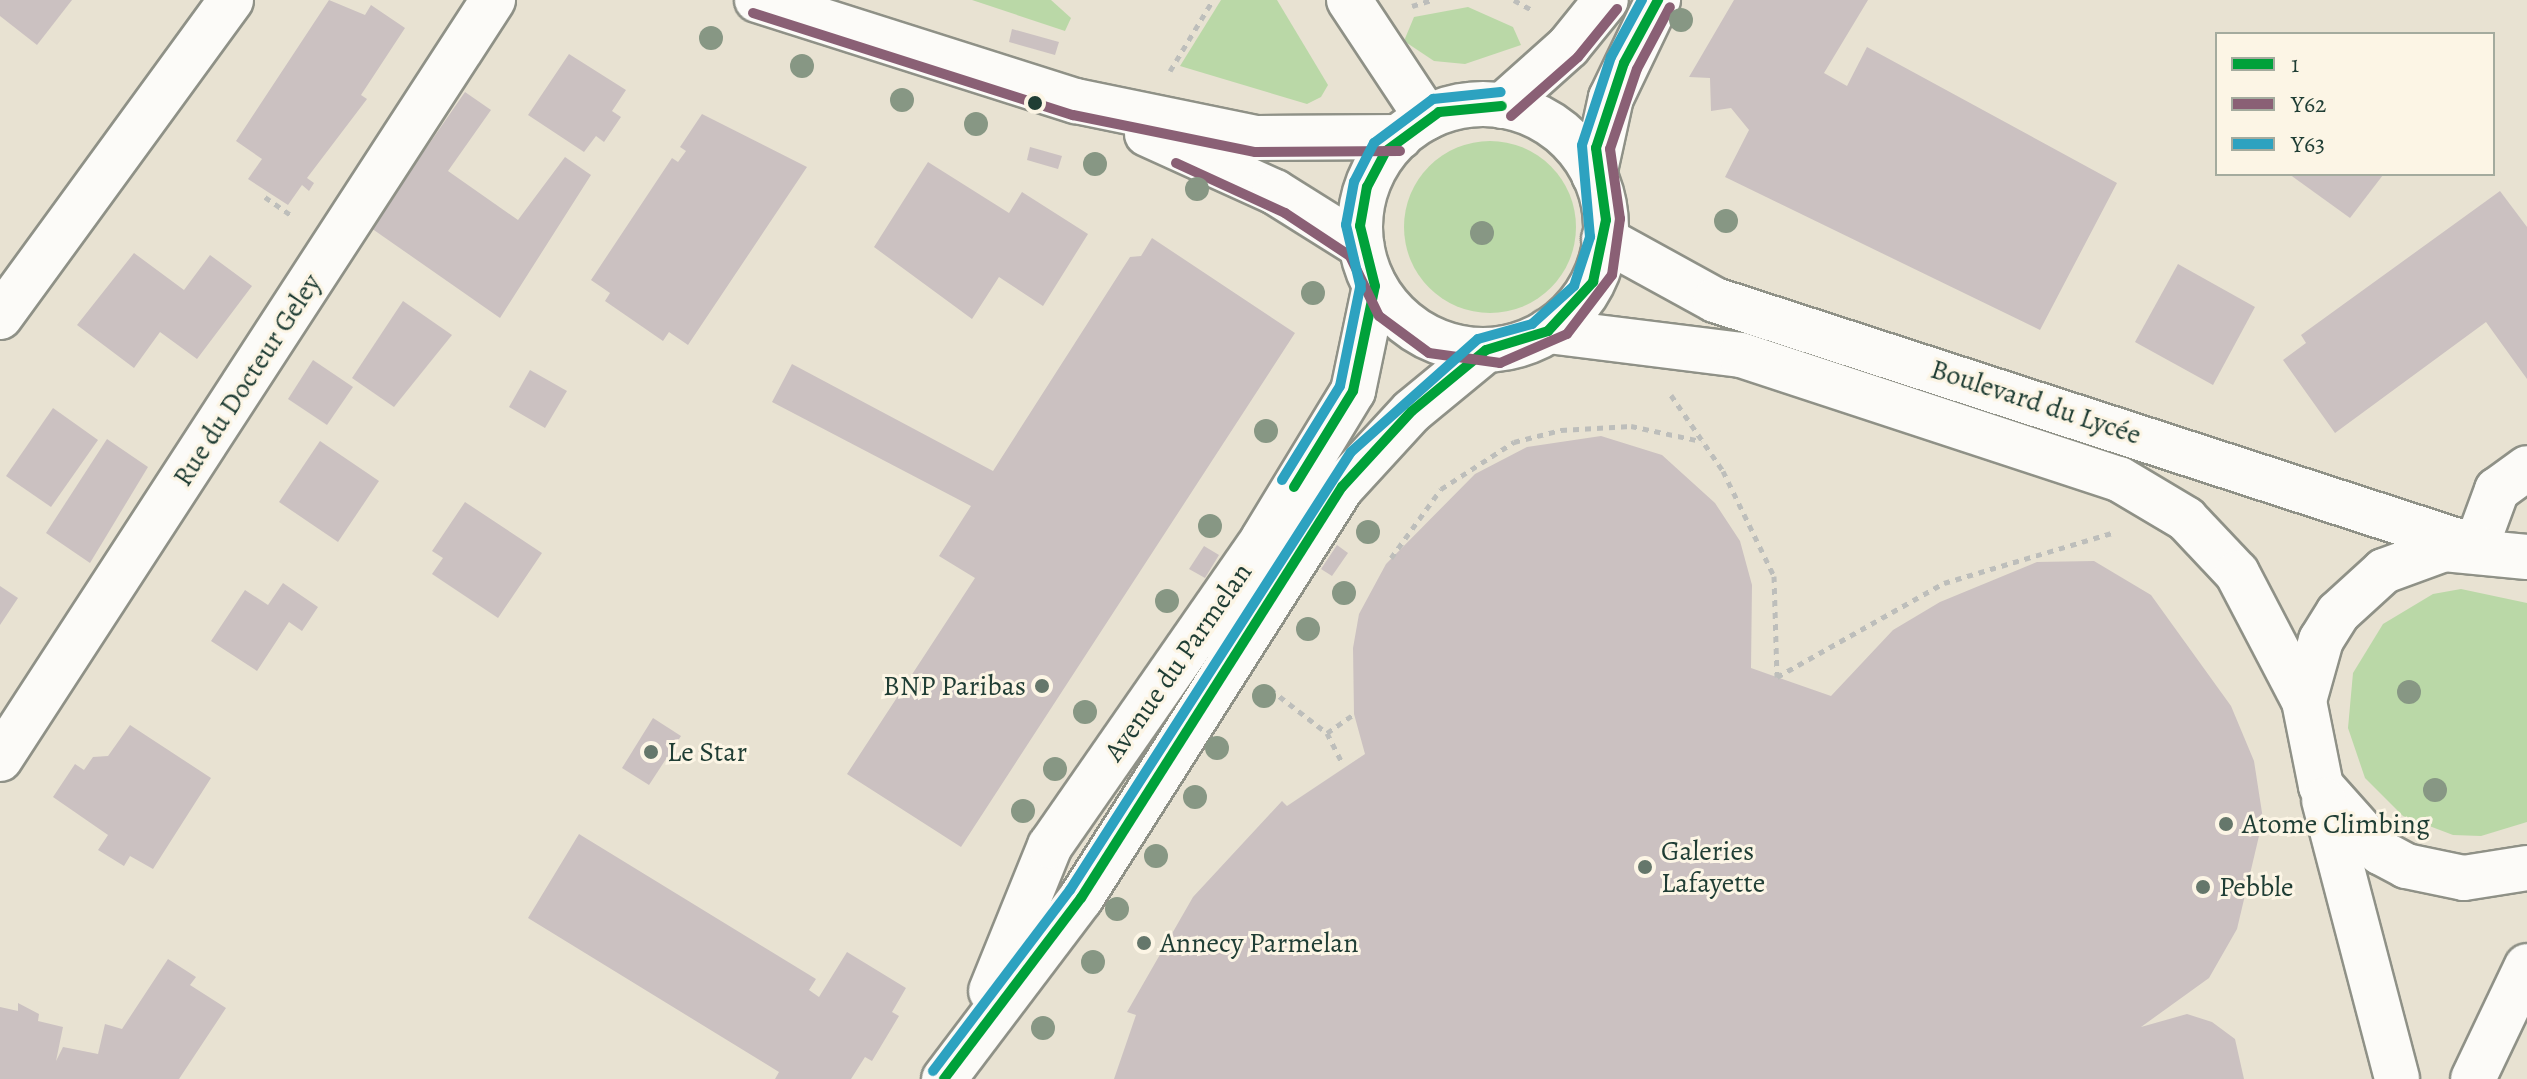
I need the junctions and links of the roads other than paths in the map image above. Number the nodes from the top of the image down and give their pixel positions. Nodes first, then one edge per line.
1 (231, 0) edge
2 (493, 0) edge
3 (757, 0) edge
4 (1349, 0) edge
5 (1606, 0) edge
6 (1658, 0) edge
7 (1076, 101) junction
8 (1502, 106) junction
9 (1414, 127) junction
10 (1594, 175) junction
11 (1604, 239) junction
12 (1368, 266) junction
13 (0, 317) edge
14 (1548, 331) junction
15 (1486, 350) junction
16 (2527, 468) edge
17 (2476, 547) junction
18 (2527, 557) edge
19 (2304, 701) junction
20 (0, 759) edge
21 (2321, 786) junction
22 (2527, 868) edge
23 (2527, 966) edge
24 (971, 1037) junction
25 (944, 1079) edge
26 (2397, 1079) edge
27 (2473, 1079) edge

1 - 13 main road
2 - 20 main road, Rue du Docteur Geley
3 - 7 main road
4 - 9 main road
5 - 8 main road
6 - 10 main road
7 - 9 main road
7 - 12 main road
8 - 9 main road
8 - 10 main road
9 - 12 main road
10 - 11 main road
11 - 14 main road
11 - 17 main road, Boulevard du Lycée
12 - 15 main road
12 - 24 main road, Avenue du Parmelan
14 - 15 main road
14 - 19 main road, Boulevard du Lycée
15 - 24 main road, Avenue du Parmelan
16 - 17 main road
17 - 18 main road
17 - 19 main road
19 - 21 main road
21 - 22 main road
21 - 26 main road
23 - 27 main road
24 - 25 main road, Avenue du Parmelan

